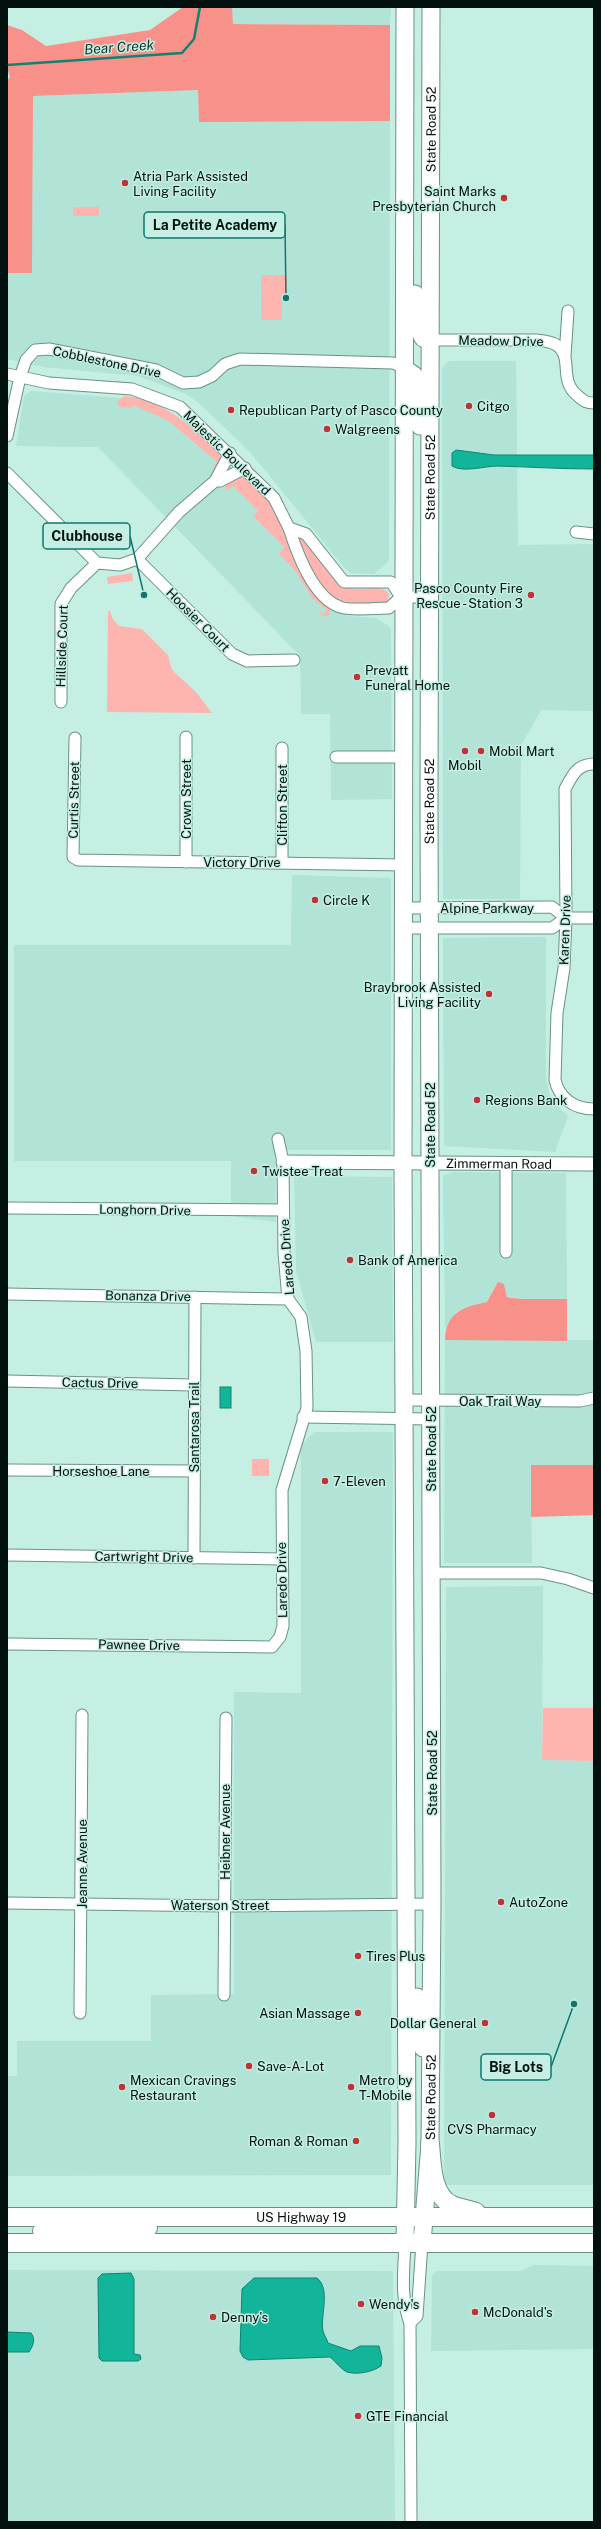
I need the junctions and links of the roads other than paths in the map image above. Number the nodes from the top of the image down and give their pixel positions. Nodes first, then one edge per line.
1 (405, 7) edge
2 (431, 7) edge
3 (404, 211) junction
4 (568, 311) dead end
5 (430, 340) junction
6 (565, 357) junction
7 (405, 368) junction
8 (7, 374) edge
9 (20, 377) junction
10 (594, 403) edge
11 (7, 436) edge
12 (230, 453) junction
13 (245, 468) junction
14 (7, 473) edge
15 (215, 481) junction
16 (430, 511) junction
17 (289, 528) junction
18 (576, 532) dead end
19 (594, 534) edge
20 (137, 559) junction
21 (97, 563) junction
22 (403, 597) junction
23 (429, 597) junction
24 (294, 660) dead end
25 (61, 702) dead end
26 (186, 737) dead end
27 (75, 738) dead end
28 (282, 748) dead end
29 (336, 757) dead end
30 (405, 757) junction
31 (594, 764) edge
32 (78, 860) joint
33 (186, 862) junction
34 (282, 862) junction
35 (405, 865) junction
36 (405, 908) junction
37 (431, 908) junction
38 (566, 918) junction
39 (594, 918) edge
40 (405, 928) junction
41 (431, 928) junction
42 (594, 1109) edge
43 (278, 1140) dead end
44 (283, 1162) junction
45 (403, 1162) junction
46 (430, 1162) junction
47 (506, 1164) junction
48 (594, 1164) edge
49 (7, 1208) edge
50 (283, 1210) junction
51 (506, 1252) dead end
52 (7, 1294) edge
53 (195, 1297) junction
54 (288, 1299) junction
55 (7, 1382) edge
56 (193, 1385) junction
57 (594, 1398) edge
58 (405, 1400) junction
59 (431, 1400) junction
60 (303, 1417) junction
61 (406, 1419) junction
62 (431, 1419) junction
63 (7, 1470) edge
64 (194, 1471) junction
65 (7, 1555) edge
66 (194, 1558) junction
67 (282, 1559) junction
68 (431, 1573) junction
69 (594, 1588) edge
70 (7, 1644) edge
71 (272, 1647) joint
72 (82, 1715) dead end
73 (226, 1718) dead end
74 (82, 1903) junction
75 (7, 1904) edge
76 (406, 1904) junction
77 (432, 1904) junction
78 (225, 1906) junction
79 (406, 1941) junction
80 (224, 1995) dead end
81 (80, 2013) dead end
82 (431, 2053) junction
83 (430, 2144) junction
84 (7, 2217) edge
85 (89, 2217) junction
86 (184, 2217) junction
87 (406, 2217) junction
88 (424, 2218) junction
89 (496, 2218) junction
90 (594, 2218) edge
91 (7, 2231) edge
92 (7, 2243) edge
93 (79, 2243) junction
94 (414, 2243) junction
95 (594, 2243) edge
96 (410, 2323) junction
97 (411, 2522) edge

1 - 3 main road, State Road 52
2 - 5 main road, State Road 52
3 - 5 main road
3 - 7 main road, State Road 52
4 - 6 street
5 - 6 street, Meadow Drive
5 - 16 main road, State Road 52
6 - 10 street
7 - 9 street, Cobblestone Drive
7 - 16 main road
7 - 22 main road, State Road 52
8 - 9 street, Majestic Boulevard
9 - 11 street, Cobblestone Drive
9 - 12 street, Majestic Boulevard
12 - 13 street, Majestic Boulevard
12 - 15 street
13 - 15 street
13 - 17 street, Majestic Boulevard
14 - 21 street
15 - 20 street
16 - 23 main road, State Road 52
17 - 22 street
17 - 22 street, Majestic Boulevard
18 - 19 street
20 - 21 street
20 - 24 street, Hoosier Court
21 - 25 street, Hillside Court
22 - 23 street
22 - 30 main road, State Road 52
23 - 37 main road, State Road 52
26 - 33 street, Crown Street
27 - 32 street, Curtis Street
28 - 34 street, Clifton Street
29 - 30 street
30 - 35 main road, State Road 52
31 - 38 street, Karen Drive
32 - 33 street, Victory Drive
33 - 34 street, Victory Drive
34 - 35 street, Victory Drive
35 - 36 main road, State Road 52
36 - 37 street, Alpine Parkway
36 - 40 main road, State Road 52
37 - 38 street, Alpine Parkway
37 - 41 main road, State Road 52
38 - 39 street
38 - 41 street, Alpine Parkway
38 - 42 street, Karen Drive
40 - 41 street, Alpine Parkway
40 - 45 main road, State Road 52
41 - 46 main road, State Road 52
43 - 44 street, Laredo Drive
44 - 45 street, Zimmerman Road
44 - 50 street, Laredo Drive
45 - 46 street, Zimmerman Road
45 - 58 main road, State Road 52
46 - 47 street, Zimmerman Road
46 - 59 main road, State Road 52
47 - 48 street, Zimmerman Road
47 - 51 street
49 - 50 street, Longhorn Drive
50 - 54 street, Laredo Drive
52 - 53 street, Bonanza Drive
53 - 54 street, Bonanza Drive
53 - 56 street, Santarosa Trail
54 - 60 street, Laredo Drive
55 - 56 street, Cactus Drive
56 - 64 street, Santarosa Trail
57 - 59 street, Oak Trail Way
58 - 59 street, Oak Trail Way
58 - 61 main road, State Road 52
59 - 62 main road, State Road 52
60 - 61 street
60 - 67 street, Laredo Drive
61 - 62 street
61 - 76 main road, State Road 52
62 - 68 main road, State Road 52
63 - 64 street, Horseshoe Lane
64 - 66 street, Santarosa Trail
65 - 66 street, Cartwright Drive
66 - 67 street, Cartwright Drive
67 - 71 street, Laredo Drive
68 - 69 street
68 - 77 main road, State Road 52
70 - 71 street, Pawnee Drive
72 - 74 street, Jeanne Avenue
73 - 78 street, Heibner Avenue
74 - 75 street, Waterson Street
74 - 78 street, Waterson Street
74 - 81 street, Jeanne Avenue
76 - 77 street, Waterson Street
76 - 78 street, Waterson Street
76 - 79 main road, State Road 52
77 - 82 main road, State Road 52
78 - 80 street, Heibner Avenue
79 - 82 main road
79 - 87 main road, State Road 52
82 - 83 main road, State Road 52
83 - 88 main road, State Road 52
83 - 89 highway
84 - 85 highway, US Highway 19
85 - 86 highway, US Highway 19
85 - 91 highway
86 - 87 highway, US Highway 19
86 - 93 highway
87 - 88 highway, US Highway 19
87 - 94 main road, State Road 52
88 - 89 highway, US Highway 19
88 - 94 main road, State Road 52
89 - 90 highway, US Highway 19
92 - 93 highway, US Highway 19
93 - 94 highway, US Highway 19
94 - 95 highway, US Highway 19
94 - 96 street
94 - 96 street
96 - 97 street

